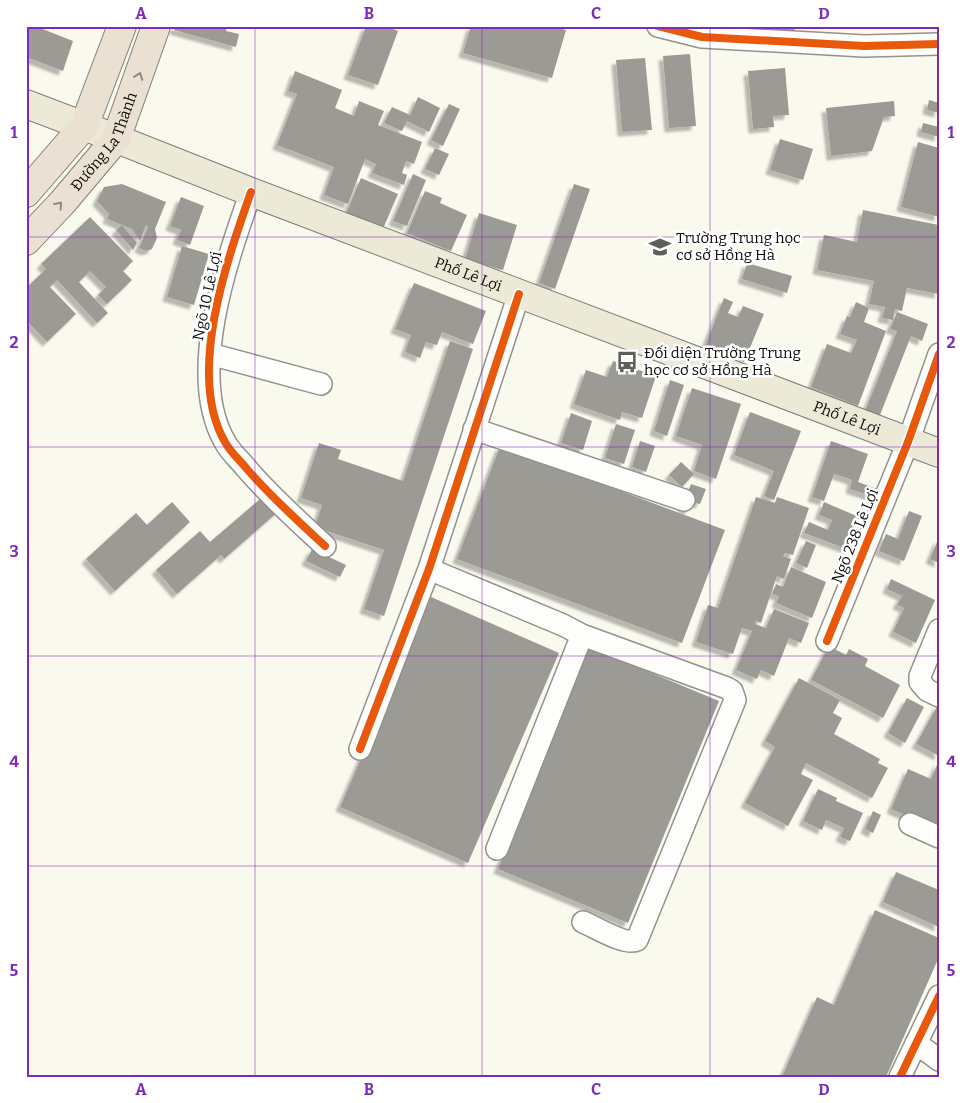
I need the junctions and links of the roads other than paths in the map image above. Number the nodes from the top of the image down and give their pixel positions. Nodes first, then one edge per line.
1 (122, 26) edge
2 (156, 26) edge
3 (658, 26) edge
4 (680, 29) edge
5 (849, 35) edge
6 (872, 36) edge
7 (939, 44) edge
8 (26, 104) edge
9 (84, 126) junction
10 (116, 139) junction
11 (251, 192) junction
12 (26, 193) edge
13 (26, 241) edge
14 (519, 294) junction
15 (210, 354) junction
16 (939, 354) edge
17 (321, 384) dead end
18 (474, 429) junction
19 (908, 442) junction
20 (939, 452) edge
21 (684, 500) dead end
22 (325, 546) dead end
23 (429, 569) junction
24 (939, 630) edge
25 (582, 635) junction
26 (827, 641) dead end
27 (939, 696) edge
28 (360, 749) dead end
29 (910, 824) dead end
30 (939, 837) edge
31 (497, 849) dead end
32 (583, 922) dead end
33 (939, 996) edge
34 (916, 1043) junction
35 (939, 1060) edge
36 (900, 1077) edge

1 - 9 highway, Đường La Thành
10 -> 2 highway, Đường La Thành
3 - 4 street
4 - 5 street
5 - 6 street
6 - 7 street
8 - 9 main road, Phố Lê Lợi
9 - 10 main road, Phố Lê Lợi
9 - 12 highway, Đường La Thành
10 - 11 main road, Phố Lê Lợi
13 -> 10 highway, Đường La Thành
11 - 14 main road, Phố Lê Lợi
11 - 15 street, Ngõ 10 Lê Lợi
14 - 18 street
14 - 19 main road, Phố Lê Lợi
15 - 17 street
15 - 22 street, Ngõ 10 Lê Lợi
16 - 19 street, Ngõ 238 Lê Lợi
18 - 21 street
18 - 23 street
19 - 20 main road, Phố Lê Lợi
19 - 26 street, Ngõ 238 Lê Lợi
23 - 25 street
23 - 28 street
24 - 27 street
25 - 31 street
25 - 32 street
29 - 30 street
33 - 34 street
34 - 35 street
34 - 36 street

